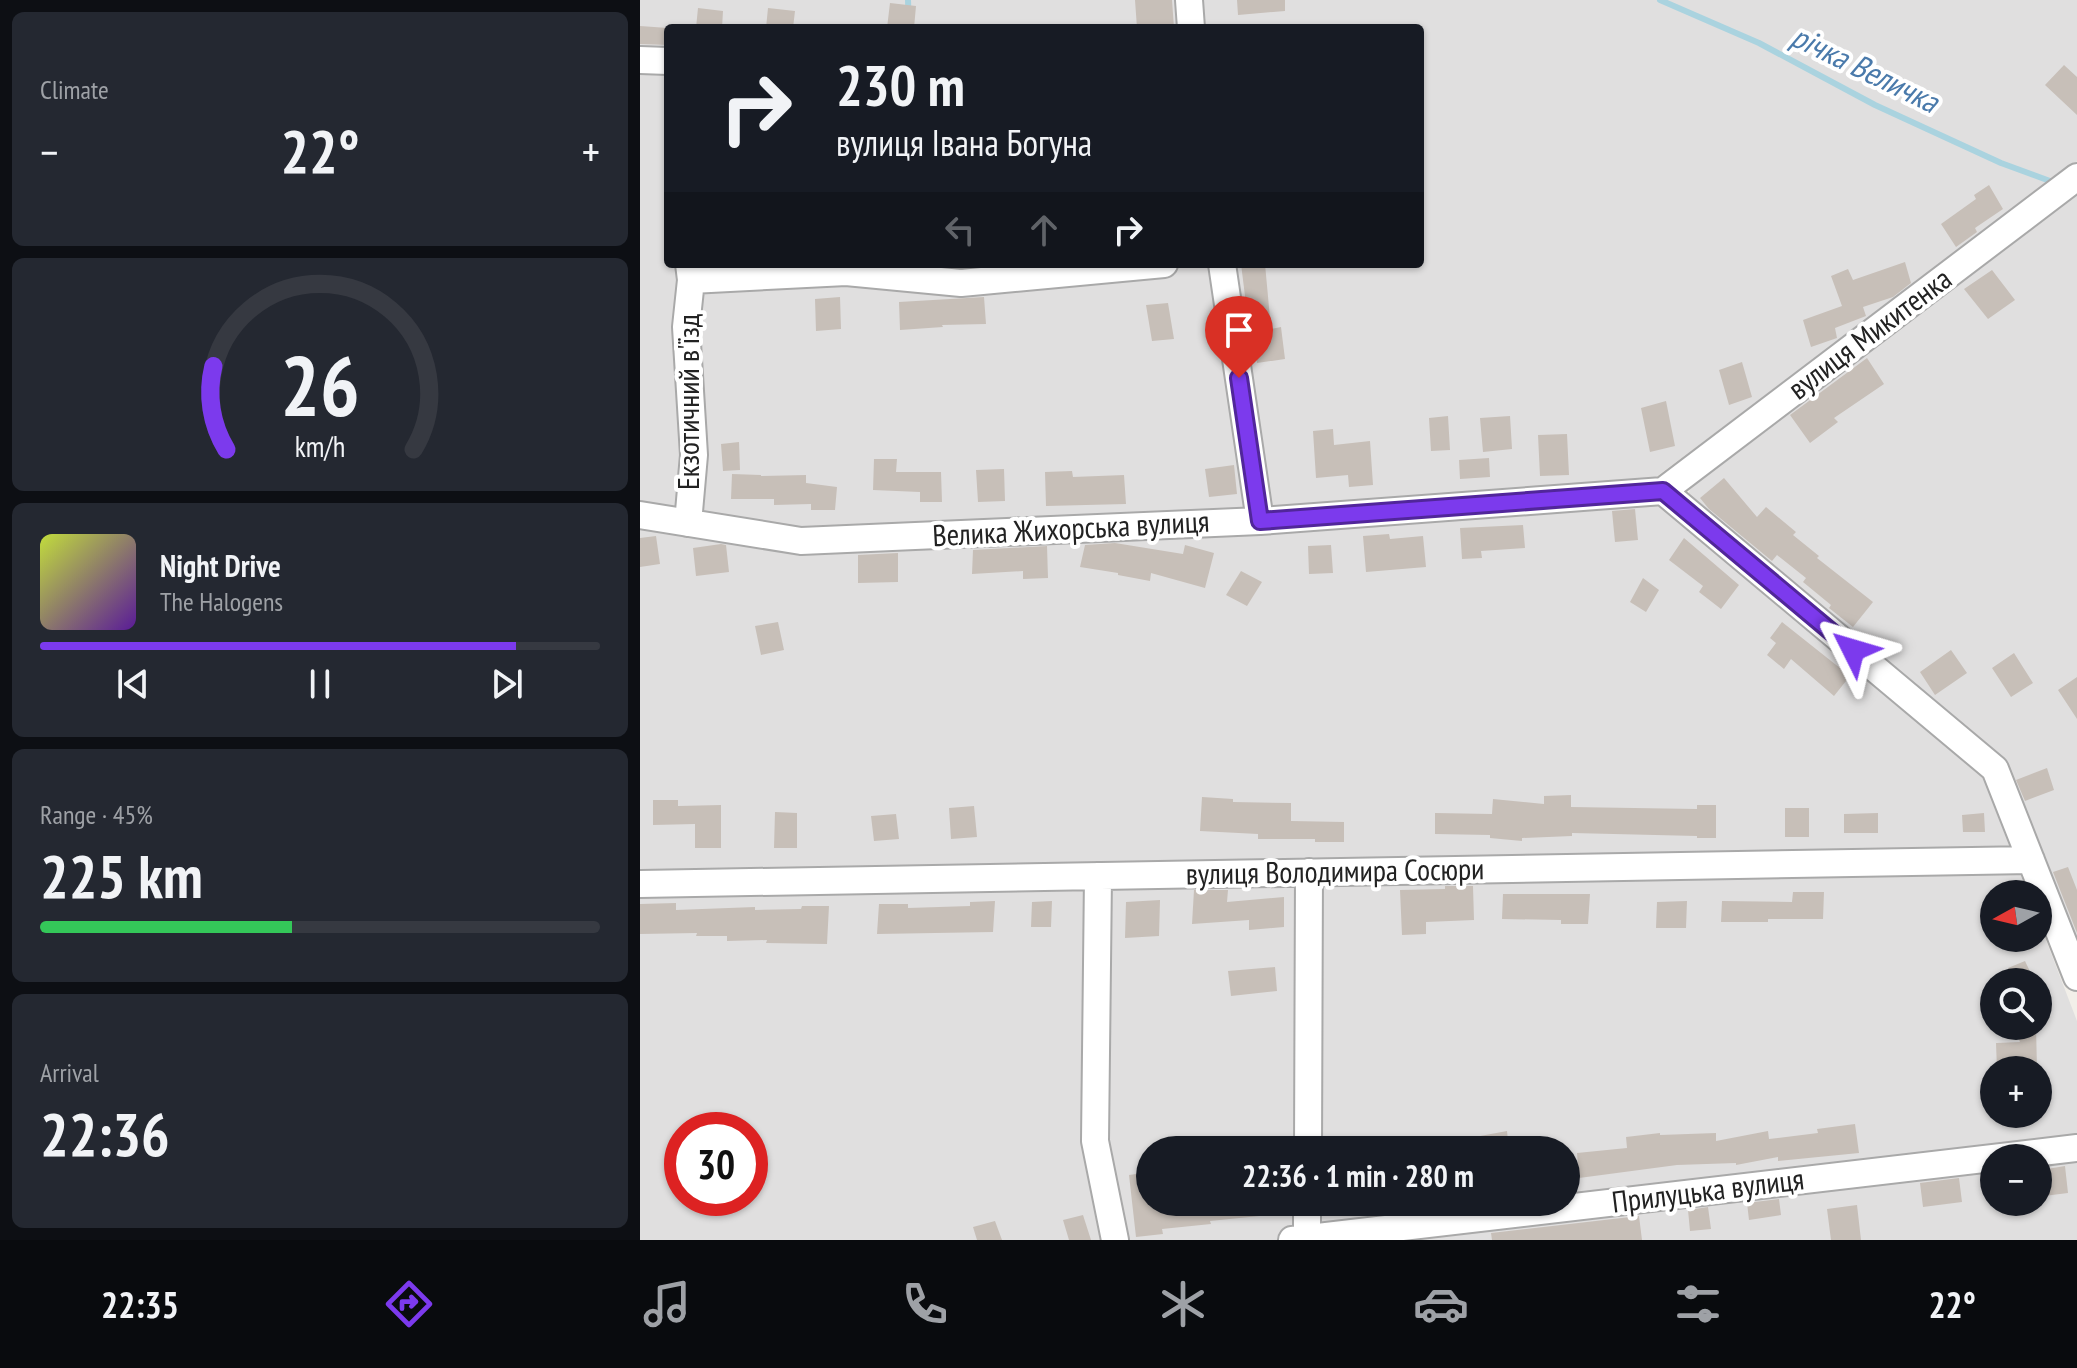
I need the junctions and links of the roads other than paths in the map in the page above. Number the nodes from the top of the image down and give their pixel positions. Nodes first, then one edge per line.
1 (1189, 0) edge
2 (1191, 24) edge
3 (640, 60) edge
4 (664, 61) edge
5 (2077, 177) edge
6 (1121, 268) edge
7 (1223, 268) edge
8 (690, 272) edge
9 (1663, 491) junction
10 (640, 515) edge
11 (1260, 521) junction
12 (688, 523) junction
13 (2031, 860) junction
14 (1309, 872) junction
15 (1098, 876) junction
16 (640, 884) edge
17 (2077, 977) edge
18 (1308, 1136) edge
19 (2077, 1148) edge
20 (1304, 1216) edge
21 (1299, 1239) edge
22 (1115, 1240) edge

1 - 2 street
3 - 4 street
5 - 9 street, вулиця Микитенка
6 - 8 street, Екзотичний в'їзд
7 - 11 street
8 - 12 street, Екзотичний в'їзд
9 - 11 street, Велика Жихорська вулиця
9 - 13 street
10 - 12 street, Велика Жихорська вулиця
11 - 12 street, Велика Жихорська вулиця
13 - 14 street, вулиця Володимира Сосюри
13 - 17 street
14 - 15 street, вулиця Володимира Сосюри
14 - 18 street
15 - 16 street, вулиця Володимира Сосюри
15 - 22 street
19 - 21 street, Прилуцька вулиця
20 - 21 street

